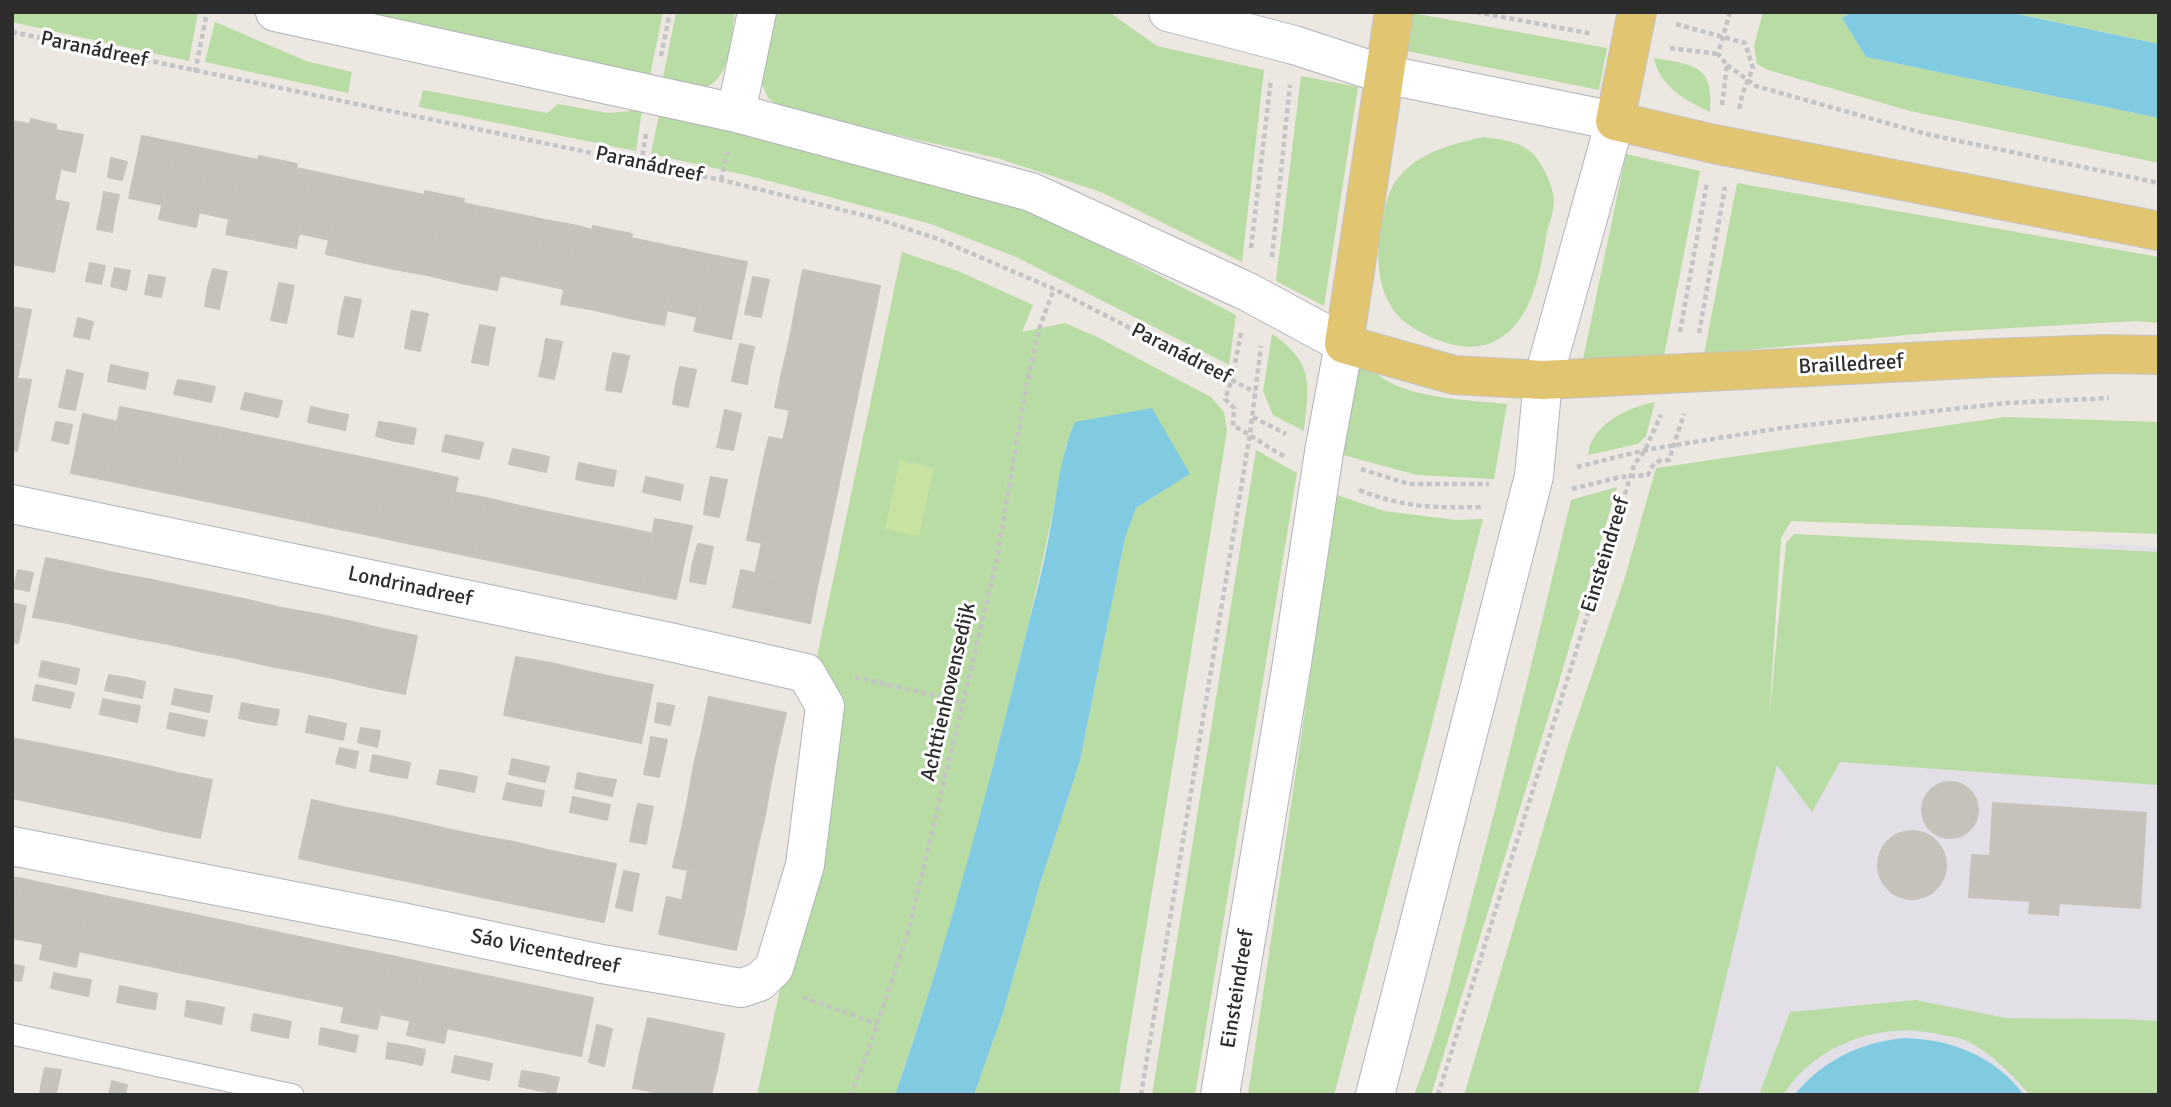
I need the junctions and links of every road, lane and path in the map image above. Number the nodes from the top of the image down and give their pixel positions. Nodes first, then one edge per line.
1 (207, 12) edge
2 (275, 12) edge
3 (757, 12) edge
4 (1168, 12) edge
5 (1394, 12) edge
6 (1637, 12) edge
7 (1730, 12) edge
8 (13, 32) edge
9 (12, 42) edge
10 (1285, 42) junction
11 (1727, 65) junction
12 (195, 72) junction
13 (1384, 74) junction
14 (736, 113) junction
15 (1615, 121) junction
16 (1714, 144) junction
17 (2159, 183) edge
18 (2159, 231) edge
19 (1054, 289) junction
20 (1257, 297) junction
21 (1344, 344) junction
22 (2159, 355) edge
23 (1672, 374) junction
24 (1232, 379) junction
25 (1543, 380) junction
26 (1255, 392) junction
27 (1228, 393) dead end
28 (2121, 398) dead end
29 (1252, 417) junction
30 (1645, 450) junction
31 (1324, 452) junction
32 (1534, 476) junction
33 (12, 504) edge
34 (806, 673) junction
35 (962, 702) junction
36 (12, 846) edge
37 (759, 982) junction
38 (877, 1024) junction
39 (12, 1034) edge
40 (293, 1095) edge
41 (850, 1095) edge
42 (1141, 1095) edge
43 (1220, 1095) edge
44 (1376, 1095) edge
45 (1438, 1095) edge

1 - 12 path
2 - 14 street
3 - 14 street
4 - 10 street
5 - 13 main road, Einsteindreef
6 - 15 main road
7 - 11 path, Einsteindreef
8 - 9 path
8 - 12 path, Paranádreef
10 - 13 street
10 - 20 path
10 - 20 path
11 - 16 path, Einsteindreef
11 - 17 path
12 - 19 path, Paranádreef
13 - 15 street
13 - 21 main road, Einsteindreef
14 - 20 street
15 - 16 main road
15 - 25 street
16 - 18 main road
16 - 23 path, Einsteindreef
19 - 24 path, Paranádreef
19 - 35 path, Achttienhovensedijk
20 - 21 street
20 - 24 path
20 - 26 path
21 - 25 main road, Brailledreef
21 - 31 street, Einsteindreef
22 - 23 main road, Brailledreef
23 - 25 main road, Brailledreef
23 - 30 path, Einsteindreef
24 - 26 path, Paranádreef
24 - 27 path
25 - 32 street
26 - 29 path
28 - 30 path
29 - 31 path
29 - 42 path
30 - 32 path
30 - 45 path, Einsteindreef
31 - 32 path
31 - 43 street, Einsteindreef
32 - 44 street
33 - 34 street, Londrinadreef
34 - 35 path
34 - 37 street
35 - 38 path, Achttienhovensedijk
36 - 37 street, Sáo Vicentedreef
37 - 38 path
38 - 41 path, Achttienhovensedijk
39 - 40 lane

